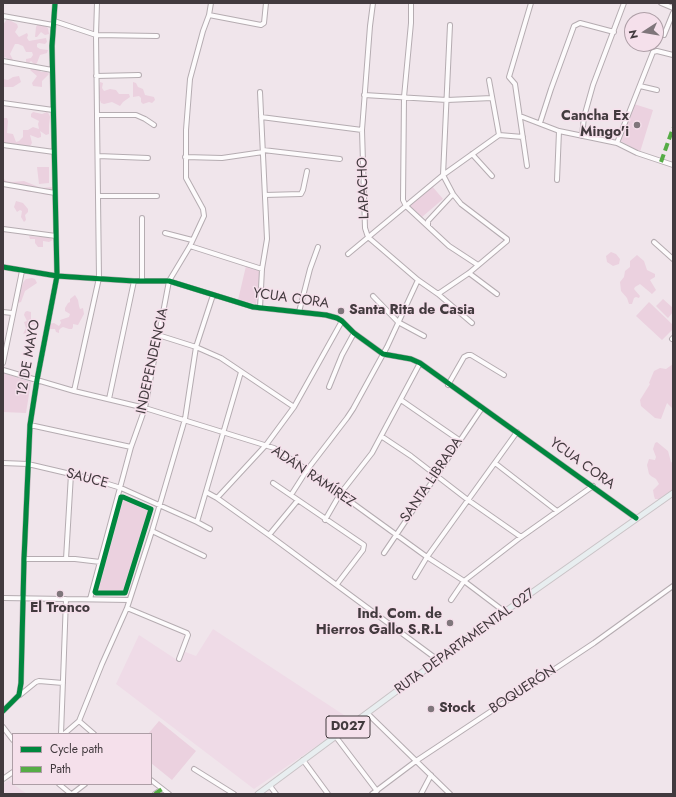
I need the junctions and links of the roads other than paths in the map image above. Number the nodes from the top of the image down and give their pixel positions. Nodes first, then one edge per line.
1 (55, 3) edge
2 (97, 3) edge
3 (211, 3) edge
4 (266, 3) edge
5 (373, 3) edge
6 (411, 3) edge
7 (531, 3) edge
8 (624, 3) edge
9 (661, 3) edge
10 (673, 8) edge
11 (673, 13) edge
12 (209, 15) junction
13 (3, 16) edge
14 (53, 23) junction
15 (450, 25) dead end
16 (614, 32) junction
17 (96, 34) junction
18 (664, 35) dead end
19 (157, 36) dead end
20 (673, 55) edge
21 (3, 61) edge
22 (52, 70) junction
23 (139, 75) dead end
24 (96, 76) junction
25 (489, 80) dead end
26 (640, 86) junction
27 (657, 90) dead end
28 (260, 92) dead end
29 (364, 95) junction
30 (404, 97) junction
31 (492, 98) junction
32 (447, 100) junction
33 (3, 103) edge
34 (53, 110) junction
35 (97, 114) junction
36 (520, 116) junction
37 (261, 117) junction
38 (540, 123) junction
39 (154, 125) dead end
40 (362, 130) junction
41 (559, 131) junction
42 (499, 135) junction
43 (582, 136) junction
44 (523, 137) junction
45 (617, 143) junction
46 (3, 146) edge
47 (263, 151) junction
48 (54, 152) junction
49 (472, 154) junction
50 (98, 156) junction
51 (185, 156) junction
52 (148, 158) dead end
53 (340, 159) dead end
54 (673, 165) edge
55 (527, 166) dead end
56 (307, 171) dead end
57 (443, 175) junction
58 (492, 176) dead end
59 (557, 180) dead end
60 (3, 184) edge
61 (55, 193) junction
62 (453, 194) junction
63 (265, 195) junction
64 (98, 196) junction
65 (157, 196) dead end
66 (406, 206) junction
67 (142, 218) dead end
68 (428, 226) junction
69 (3, 229) edge
70 (165, 233) dead end
71 (56, 236) junction
72 (368, 237) junction
73 (192, 240) junction
74 (654, 242) dead end
75 (190, 246) junction
76 (318, 247) dead end
77 (348, 254) dead end
78 (673, 259) edge
79 (478, 265) junction
80 (3, 267) edge
81 (262, 269) junction
82 (22, 271) junction
83 (469, 273) junction
84 (57, 276) junction
85 (99, 278) junction
86 (134, 280) junction
87 (418, 280) junction
88 (142, 281) junction
89 (169, 281) junction
90 (438, 294) junction
91 (497, 294) dead end
92 (213, 295) junction
93 (373, 296) dead end
94 (260, 308) junction
95 (3, 312) edge
96 (299, 312) junction
97 (12, 313) junction
98 (342, 321) junction
99 (398, 322) junction
100 (472, 323) dead end
101 (354, 333) junction
102 (158, 335) junction
103 (424, 336) dead end
104 (196, 347) junction
105 (383, 354) junction
106 (3, 363) edge
107 (420, 363) junction
108 (3, 370) edge
109 (241, 372) junction
110 (504, 375) dead end
111 (36, 380) junction
112 (448, 384) junction
113 (329, 387) dead end
114 (74, 391) junction
115 (109, 400) junction
116 (401, 400) junction
117 (294, 407) junction
118 (145, 408) junction
119 (482, 408) junction
120 (185, 419) junction
121 (30, 425) junction
122 (224, 432) junction
123 (517, 432) junction
124 (381, 436) junction
125 (459, 440) junction
126 (266, 445) junction
127 (131, 447) junction
128 (3, 463) edge
129 (495, 463) junction
130 (28, 464) junction
131 (307, 470) junction
132 (71, 474) junction
133 (436, 475) junction
134 (273, 483) dead end
135 (593, 486) junction
136 (120, 488) junction
137 (206, 492) junction
138 (673, 493) edge
139 (291, 494) junction
140 (340, 494) junction
141 (217, 498) junction
142 (298, 500) junction
143 (468, 500) junction
144 (160, 505) junction
145 (557, 511) junction
146 (636, 518) junction
147 (326, 520) junction
148 (197, 522) junction
149 (210, 529) dead end
150 (152, 531) junction
151 (396, 534) junction
152 (269, 535) junction
153 (521, 536) junction
154 (384, 553) dead end
155 (204, 556) dead end
156 (427, 557) junction
157 (24, 559) junction
158 (66, 559) junction
159 (100, 562) junction
160 (415, 577) dead end
161 (464, 581) junction
162 (337, 584) junction
163 (673, 586) edge
164 (3, 598) edge
165 (24, 598) junction
166 (90, 599) junction
167 (66, 600) junction
168 (129, 600) junction
169 (451, 600) dead end
170 (127, 608) junction
171 (505, 612) junction
172 (179, 659) dead end
173 (438, 660) junction
174 (63, 683) junction
175 (20, 695) junction
176 (3, 710) edge
177 (367, 713) junction
178 (79, 721) junction
179 (3, 727) edge
180 (61, 733) edge
181 (65, 733) edge
182 (93, 733) edge
183 (336, 737) junction
184 (12, 739) edge
185 (303, 760) junction
186 (416, 761) junction
187 (194, 769) dead end
188 (12, 773) edge
189 (432, 775) junction
190 (3, 779) edge
191 (152, 781) edge
192 (60, 785) edge
193 (84, 785) edge
194 (270, 786) junction
195 (162, 788) junction
196 (377, 790) junction
197 (71, 794) edge
198 (155, 794) edge
199 (169, 794) edge
200 (234, 794) edge
201 (258, 794) edge
202 (276, 794) edge
203 (328, 794) edge
204 (372, 794) edge
205 (421, 794) edge
206 (450, 794) edge

1 - 14 street, 12 DE MAYO
2 - 17 street
3 - 12 street, INDEPENDENCIA
4 - 12 street
5 - 29 street, LAPACHO
6 - 30 street
7 - 36 street
8 - 16 street
9 - 10 street
11 - 18 street
12 - 51 street, INDEPENDENCIA
13 - 14 street
14 - 17 street
14 - 22 street, 12 DE MAYO
15 - 32 street
16 - 38 street
16 - 43 street
17 - 19 street
17 - 24 street
20 - 26 street
21 - 22 street
22 - 34 street, 12 DE MAYO
23 - 24 street
24 - 35 street
25 - 31 street
26 - 27 street
26 - 45 street
28 - 37 street
29 - 30 street
29 - 40 street, LAPACHO
30 - 32 street
30 - 66 street
31 - 32 street
31 - 42 street
32 - 57 street
33 - 34 street
34 - 48 street, 12 DE MAYO
35 - 39 street
35 - 50 street
36 - 38 street
36 - 44 street
37 - 40 street
37 - 47 street
38 - 41 street
40 - 72 street, LAPACHO
41 - 43 street
41 - 59 street
42 - 44 street
42 - 49 street
43 - 45 street
44 - 55 street
45 - 54 street
46 - 48 street
47 - 51 street
47 - 53 street
47 - 63 street
48 - 61 street, 12 DE MAYO
49 - 57 street
49 - 58 street
50 - 52 street
50 - 64 street
51 - 73 street, INDEPENDENCIA
56 - 63 street
57 - 62 street
57 - 66 street
60 - 61 street
61 - 71 street, 12 DE MAYO
62 - 68 street
62 - 79 street
63 - 81 street
64 - 65 street
64 - 85 street
66 - 68 street
66 - 72 street
67 - 88 street
68 - 79 street
69 - 71 street
70 - 73 street
71 - 84 street, 12 DE MAYO
72 - 77 street
72 - 87 street, LAPACHO
73 - 75 street, INDEPENDENCIA
74 - 78 street
75 - 81 street
75 - 89 street, INDEPENDENCIA
76 - 96 street
79 - 83 street
80 - 82 street, YCUA CORA
81 - 94 street
82 - 84 street, YCUA CORA
82 - 97 street
83 - 90 street
83 - 91 street
84 - 85 street, YCUA CORA
84 - 111 street, 12 DE MAYO
85 - 86 street, YCUA CORA
85 - 114 street
86 - 88 street, YCUA CORA
86 - 115 street
87 - 90 street, LAPACHO
87 - 99 street
88 - 89 street, YCUA CORA
89 - 92 street, YCUA CORA
89 - 102 street, INDEPENDENCIA
90 - 100 street, LAPACHO
92 - 94 street, YCUA CORA
92 - 104 street
93 - 99 street
94 - 96 street, YCUA CORA
95 - 97 street
96 - 98 street, YCUA CORA
97 - 106 street
98 - 101 street, YCUA CORA
98 - 117 street
99 - 103 street
99 - 105 street
101 - 105 street, YCUA CORA
101 - 113 street
102 - 104 street
102 - 118 street, INDEPENDENCIA
104 - 109 street
104 - 120 street
105 - 107 street, YCUA CORA
105 - 131 street
107 - 112 street, YCUA CORA
107 - 116 street
108 - 111 street, ADÁN RAMÍREZ
109 - 117 street
109 - 122 street
110 - 112 street
111 - 114 street, ADÁN RAMÍREZ
111 - 121 street, 12 DE MAYO
112 - 119 street, YCUA CORA
114 - 115 street, ADÁN RAMÍREZ
115 - 118 street, ADÁN RAMÍREZ
116 - 124 street
116 - 125 street
117 - 126 street
118 - 120 street, ADÁN RAMÍREZ
118 - 127 street, INDEPENDENCIA
119 - 123 street, YCUA CORA
119 - 125 street, SANTA LIBRADA
120 - 122 street, ADÁN RAMÍREZ
120 - 144 street
121 - 127 street
121 - 130 street, 12 DE MAYO
122 - 126 street, ADÁN RAMÍREZ
122 - 137 street
123 - 129 street
123 - 135 street, YCUA CORA
124 - 133 street
124 - 140 street
125 - 133 street, SANTA LIBRADA
126 - 131 street, ADÁN RAMÍREZ
126 - 141 street
127 - 136 street, INDEPENDENCIA
128 - 130 street, SAUCE
129 - 143 street
129 - 145 street
130 - 132 street, SAUCE
130 - 157 street, 12 DE MAYO
131 - 139 street
131 - 140 street, ADÁN RAMÍREZ
132 - 136 street, SAUCE
132 - 158 street
133 - 143 street
133 - 151 street, SANTA LIBRADA
134 - 139 street
135 - 145 street
135 - 146 street, YCUA CORA
136 - 144 street, SAUCE
136 - 159 street, INDEPENDENCIA
137 - 141 street
137 - 148 street
138 - 146 main road, RUTA DEPARTAMENTAL 027 / D027
139 - 142 street
140 - 147 street
140 - 151 street, ADÁN RAMÍREZ
141 - 152 street
142 - 147 street
142 - 152 street
143 - 153 street
143 - 156 street
144 - 148 street, SAUCE
144 - 150 street
145 - 153 street
146 - 171 main road, RUTA DEPARTAMENTAL 027 / D027
147 - 162 street
148 - 149 street, SAUCE
150 - 155 street
150 - 168 street
151 - 154 street, SANTA LIBRADA
151 - 156 street, ADÁN RAMÍREZ
152 - 162 street
153 - 161 street
156 - 160 street
156 - 161 street, ADÁN RAMÍREZ
157 - 158 street
157 - 165 street, 12 DE MAYO
158 - 159 street
159 - 166 street, INDEPENDENCIA
161 - 169 street
161 - 171 street, ADÁN RAMÍREZ
162 - 173 street
163 - 186 street, BOQUERÓN
164 - 165 street
165 - 167 street
165 - 175 street, 12 DE MAYO
166 - 167 street
166 - 168 street
167 - 174 street
168 - 170 street
170 - 172 street
170 - 178 street
171 - 173 main road, RUTA DEPARTAMENTAL 027 / D027
173 - 177 main road, RUTA DEPARTAMENTAL 027 / D027
174 - 175 street
174 - 180 street
175 - 176 street
177 - 183 main road, RUTA DEPARTAMENTAL 027 / D027
177 - 186 street
178 - 181 street
178 - 182 street
179 - 184 street
183 - 185 main road, RUTA DEPARTAMENTAL 027 / D027
183 - 196 street
185 - 194 main road, RUTA DEPARTAMENTAL 027 / D027
185 - 203 street
186 - 189 street
186 - 196 street, BOQUERÓN
187 - 200 street
188 - 190 street
189 - 205 street
189 - 206 street
191 - 195 street
192 - 197 street
193 - 197 street
194 - 201 main road, RUTA DEPARTAMENTAL 027 / D027
194 - 202 street
195 - 198 street
195 - 199 street
196 - 204 street, BOQUERÓN

